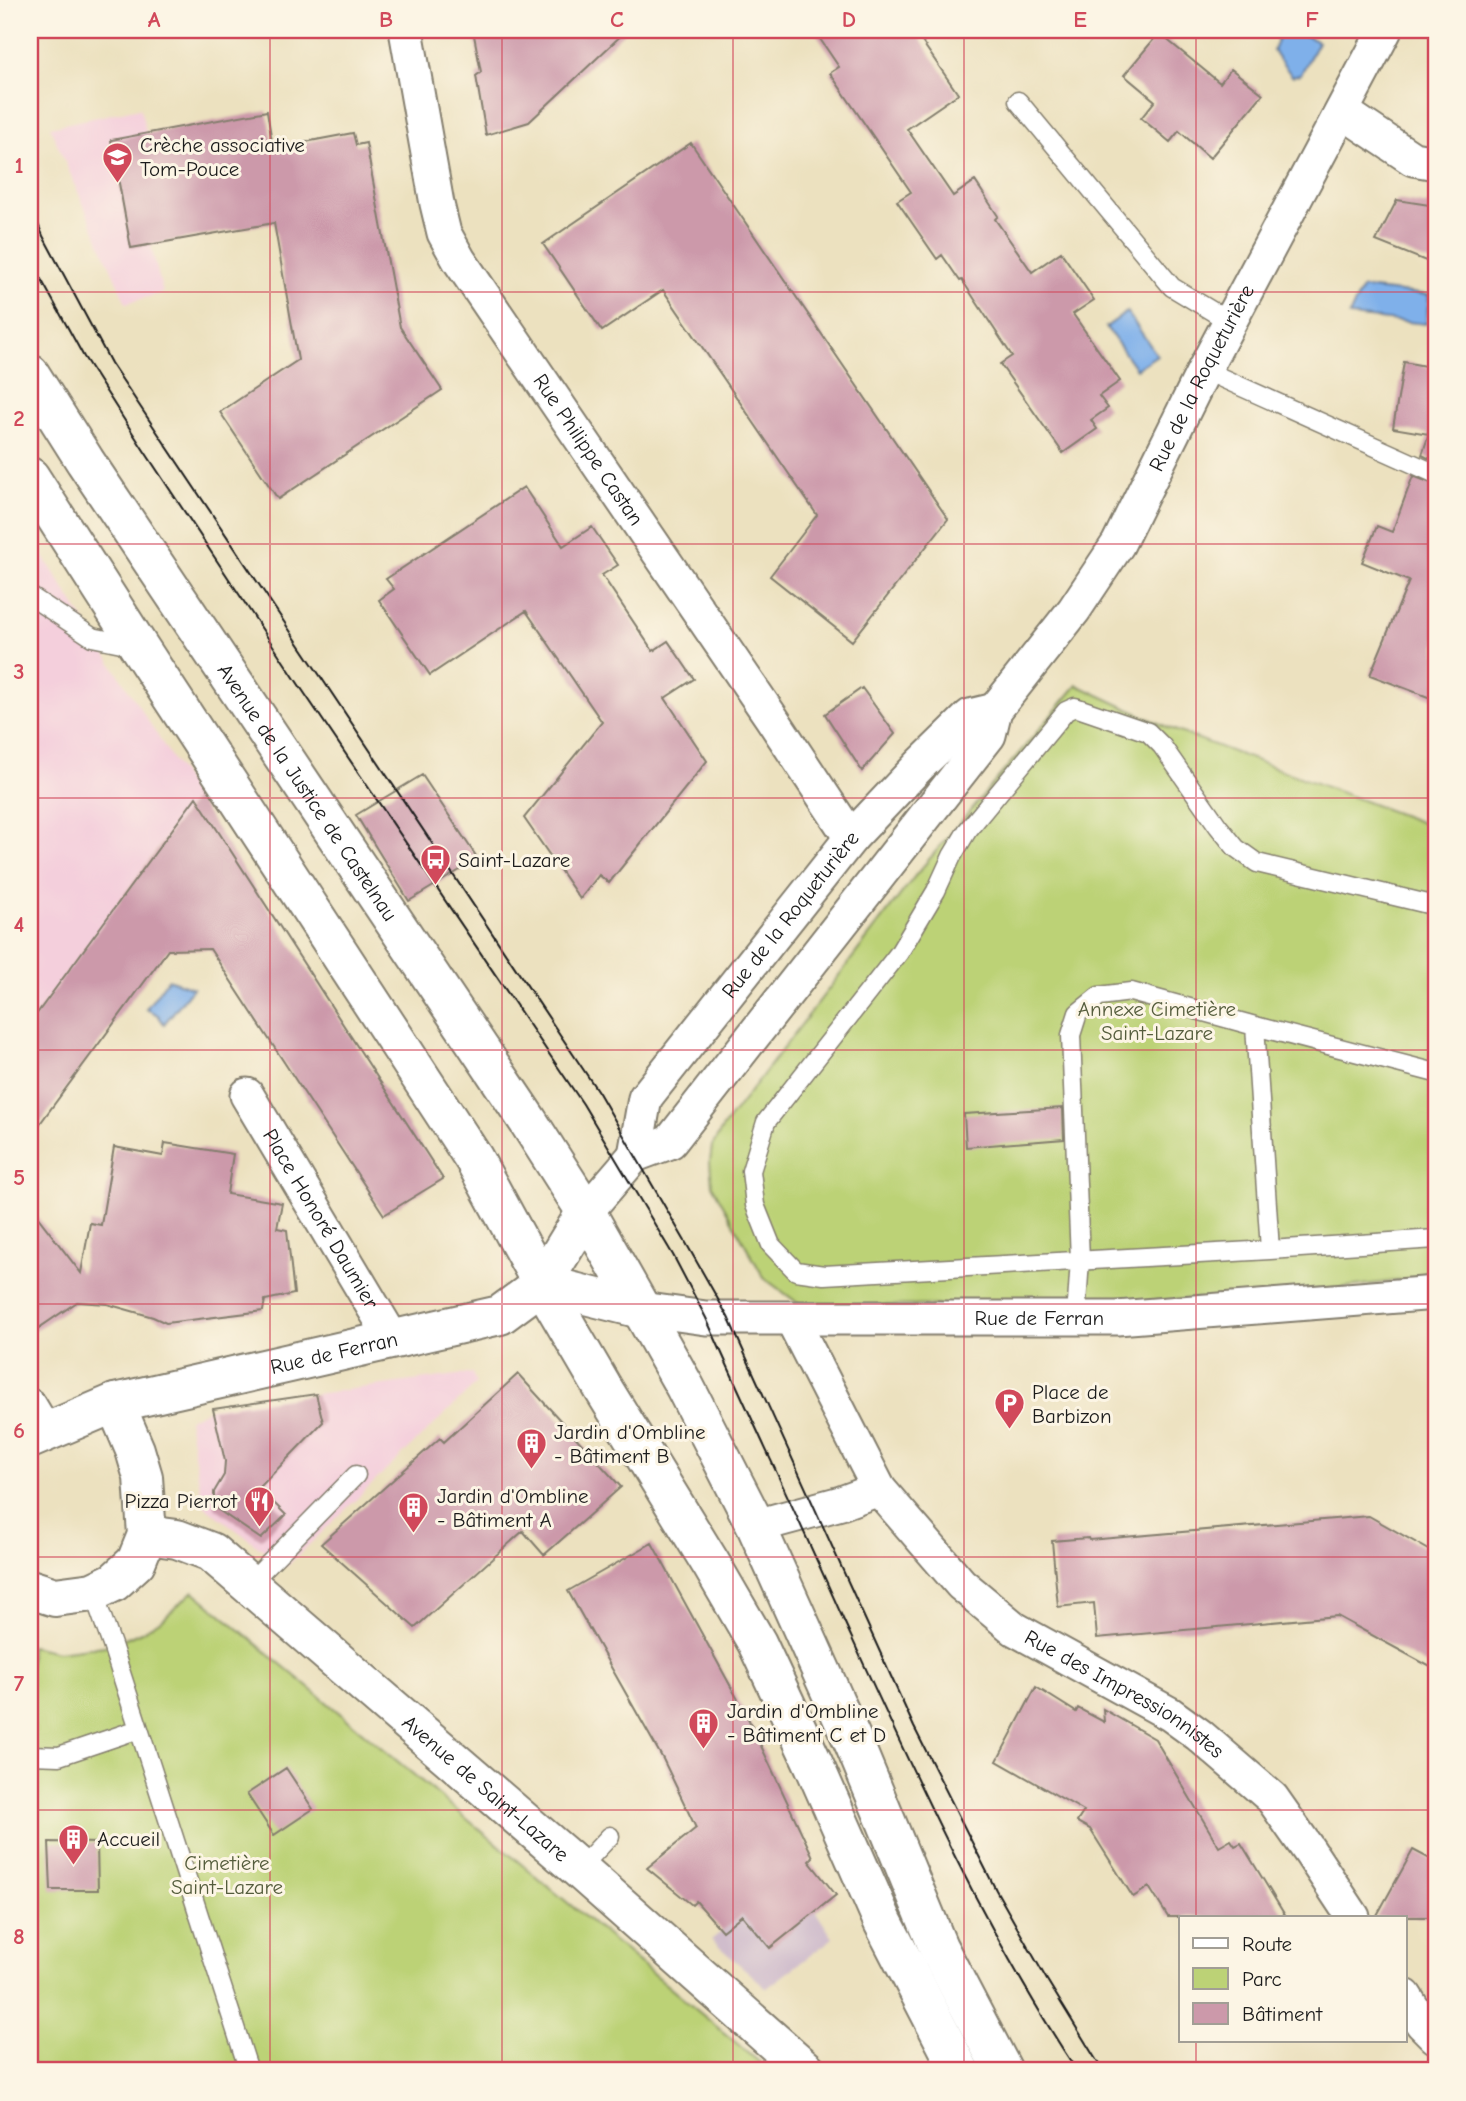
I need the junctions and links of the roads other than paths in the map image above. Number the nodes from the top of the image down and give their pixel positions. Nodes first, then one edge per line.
1 (406, 30) edge
2 (1385, 30) edge
3 (1018, 101) dead end
4 (1343, 112) junction
5 (1436, 163) edge
6 (1230, 322) junction
7 (1204, 370) junction
8 (30, 374) edge
9 (1436, 474) edge
10 (30, 477) edge
11 (30, 596) edge
12 (139, 647) junction
13 (995, 710) junction
14 (851, 838) junction
15 (1436, 906) edge
16 (1255, 1026) junction
17 (1436, 1073) edge
18 (247, 1095) dead end
19 (635, 1155) junction
20 (586, 1212) junction
21 (1436, 1239) edge
22 (1270, 1250) junction
23 (1080, 1260) junction
24 (542, 1284) junction
25 (1436, 1293) edge
26 (641, 1309) junction
27 (1076, 1318) junction
28 (792, 1319) junction
29 (393, 1340) junction
30 (115, 1404) junction
31 (35, 1425) edge
32 (356, 1475) dead end
33 (878, 1489) junction
34 (756, 1526) junction
35 (147, 1535) junction
36 (249, 1584) junction
37 (30, 1589) edge
38 (93, 1592) junction
39 (139, 1729) junction
40 (30, 1755) edge
41 (610, 1836) dead end
42 (579, 1869) junction
43 (1352, 1916) edge
44 (1406, 1998) edge
45 (1436, 2037) edge
46 (249, 2071) edge
47 (807, 2071) edge
48 (960, 2071) edge
49 (1003, 2071) edge

1 - 14 street, Rue Philippe Castan
2 - 4 street, Rue de la Roqueturière
3 - 6 lane
4 - 5 street
4 - 6 street, Rue de la Roqueturière
6 - 7 street, Rue de la Roqueturière
7 - 9 lane
7 - 13 street, Rue de la Roqueturière
8 - 20 main road, Avenue de la Justice de Castelnau
10 - 12 main road
11 - 12 lane
12 - 24 main road
13 - 14 street, Rue de la Roqueturière
13 - 19 street, Rue de la Roqueturière
14 - 19 street, Rue de la Roqueturière
15 - 23 lane
16 - 17 lane
16 - 22 lane
16 - 23 lane
18 - 29 street, Place Honoré Daumier
19 - 20 street, Rue de la Roqueturière
20 - 24 main road
20 - 26 main road, Avenue de la Justice de Castelnau
21 - 22 lane
22 - 23 lane
23 - 27 lane
24 - 26 main road
24 - 29 main road, Rue de Ferran
24 - 48 main road
25 - 27 street, Rue de Ferran
26 - 28 street, Rue de Ferran
26 - 34 main road, Avenue de la Justice de Castelnau
27 - 28 street, Rue de Ferran
28 - 33 street, Rue des Impressionnistes
29 - 30 main road, Rue de Ferran
30 - 31 main road, Rue de Ferran
30 - 35 main road
32 - 36 lane
33 - 34 street
33 - 43 street, Rue des Impressionnistes
34 - 49 main road, Avenue de la Justice de Castelnau
35 - 36 main road, Avenue de Saint-Lazare
35 - 38 main road
36 - 42 main road, Avenue de Saint-Lazare
37 - 38 main road
38 - 39 lane
39 - 40 lane
39 - 46 lane
41 - 42 lane
42 - 47 main road, Avenue de Saint-Lazare
44 - 45 street

